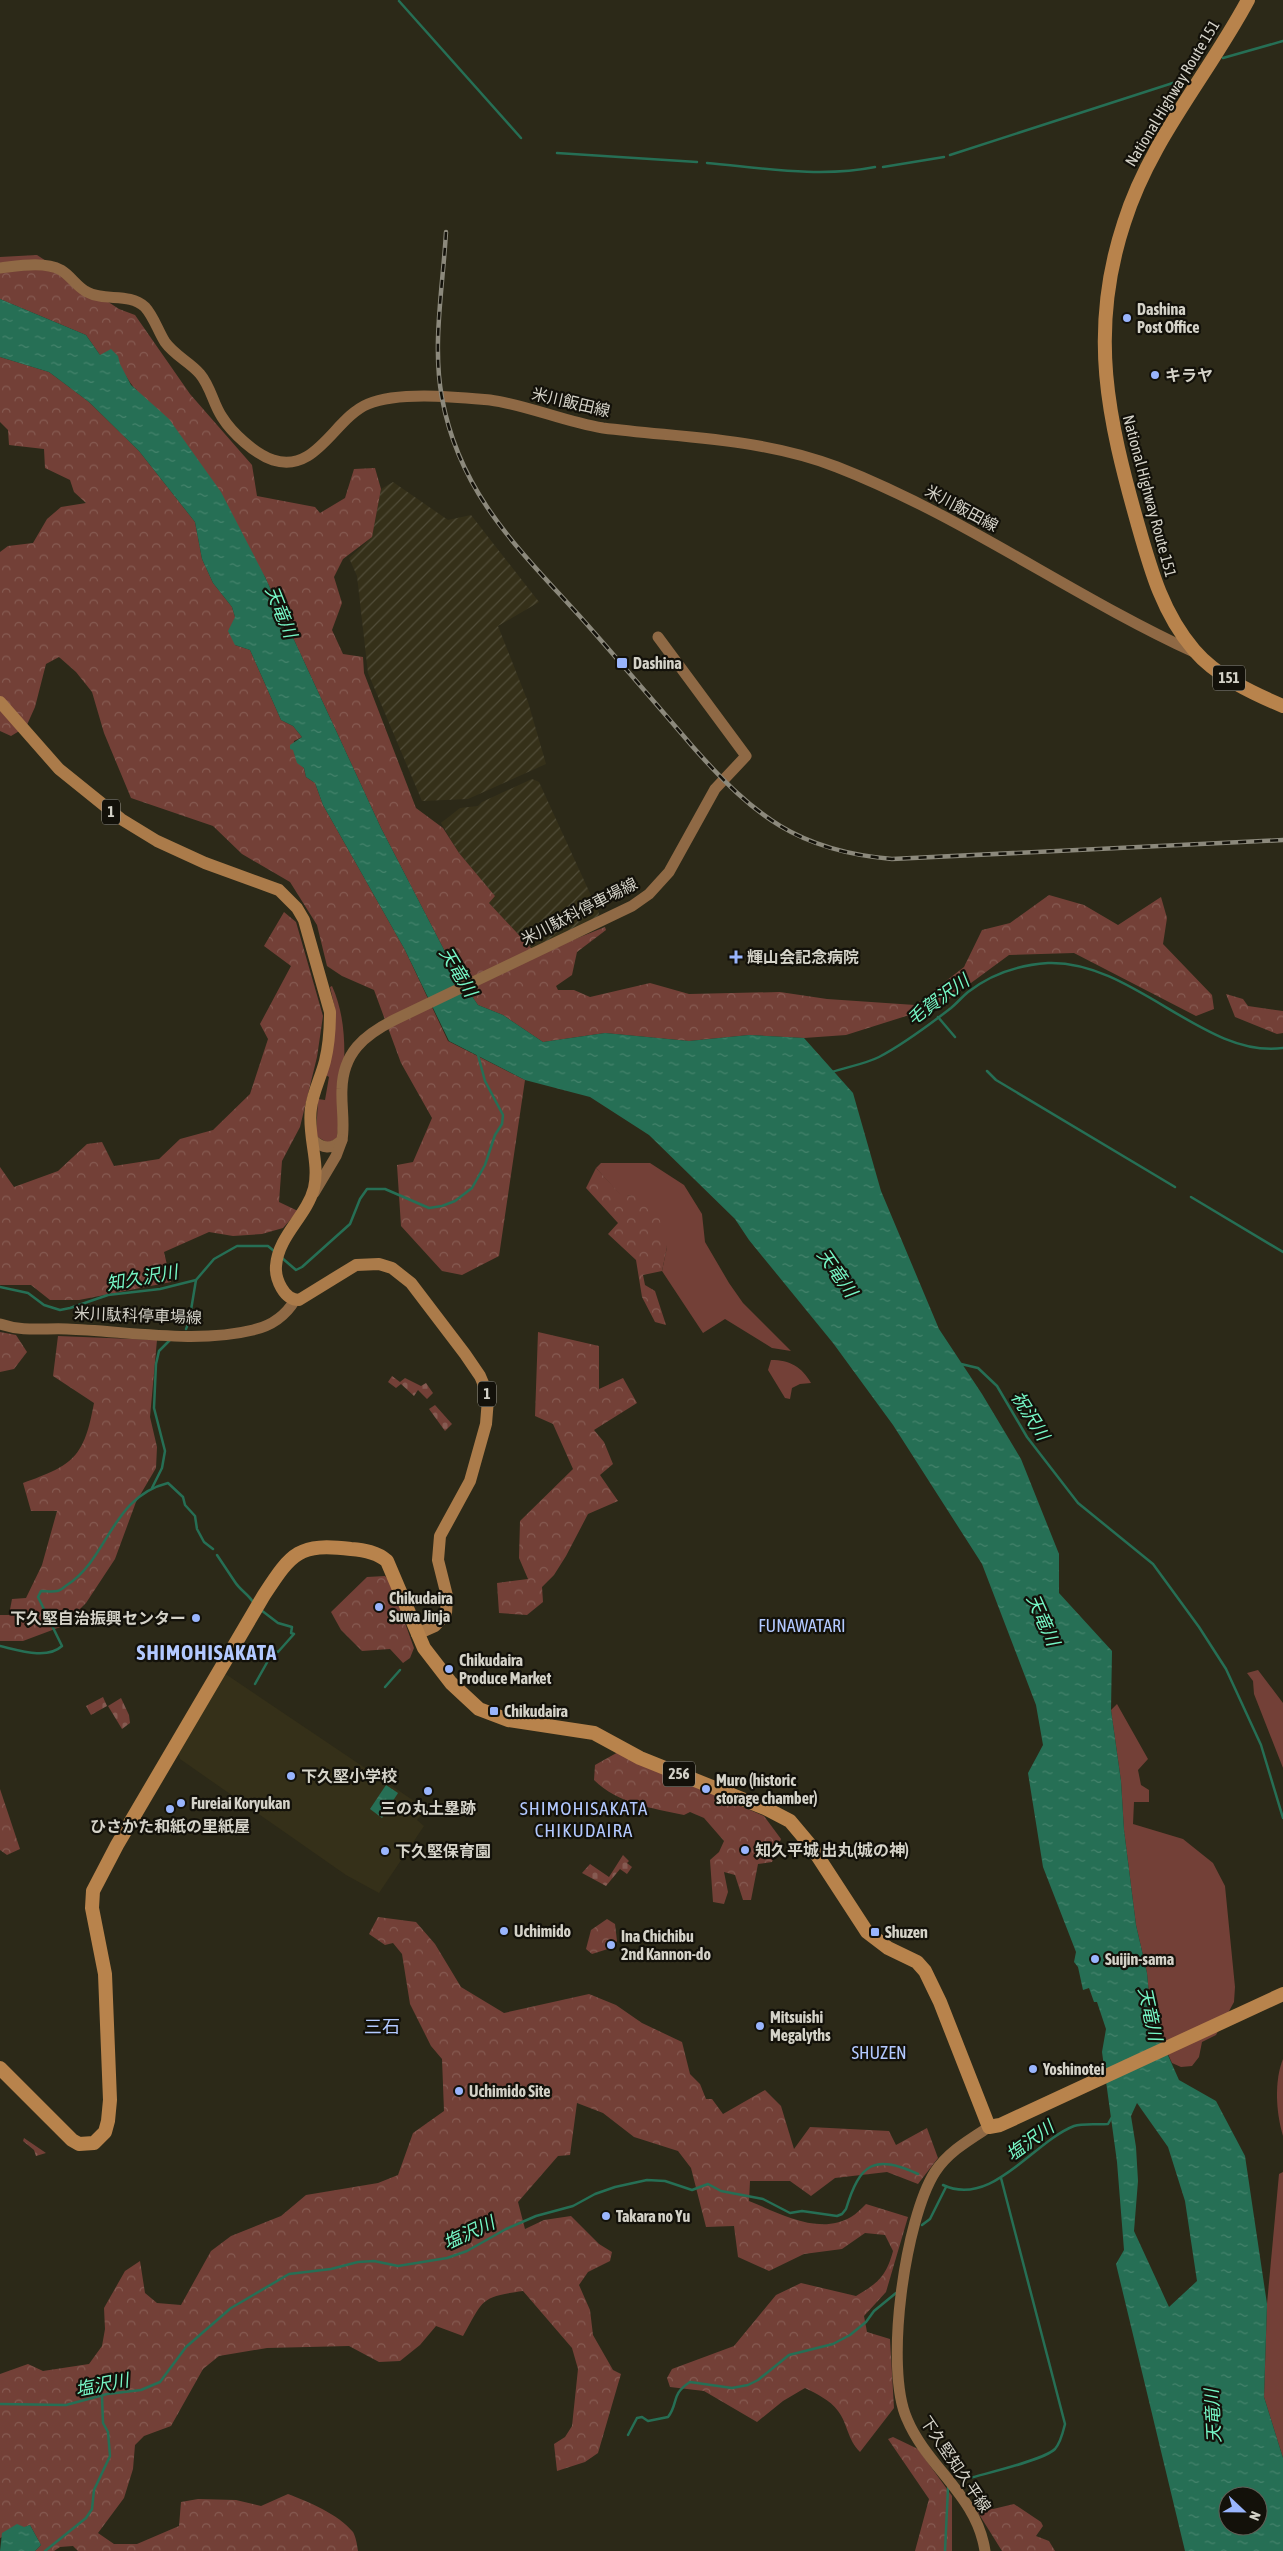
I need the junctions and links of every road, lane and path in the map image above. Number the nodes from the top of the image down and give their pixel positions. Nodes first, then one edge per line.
1 (1248, 0) edge
2 (0, 268) edge
3 (658, 637) dead end
4 (1196, 652) junction
5 (0, 702) edge
6 (1283, 706) edge
7 (312, 1139) junction
8 (342, 1140) junction
9 (311, 1198) junction
10 (295, 1300) junction
11 (0, 1324) edge
12 (417, 1634) junction
13 (1283, 1994) edge
14 (0, 2068) edge
15 (989, 2127) junction
16 (986, 2551) edge

1 - 4 highway, National Highway Route 151 / 151
2 - 4 main road, 米川飯田線
3 - 8 main road, 米川駄科停車場線
4 - 6 highway, National Highway Route 151 / 151
5 - 7 main road, 1
7 - 8 main road
7 - 9 main road, 1
8 - 9 main road, 米川駄科停車場線
9 - 10 main road, 1
10 - 11 main road, 米川駄科停車場線
10 - 12 main road, 1
12 - 14 highway, 256
12 - 15 highway, 256
13 - 15 highway
15 - 16 main road, 下久堅知久平線

